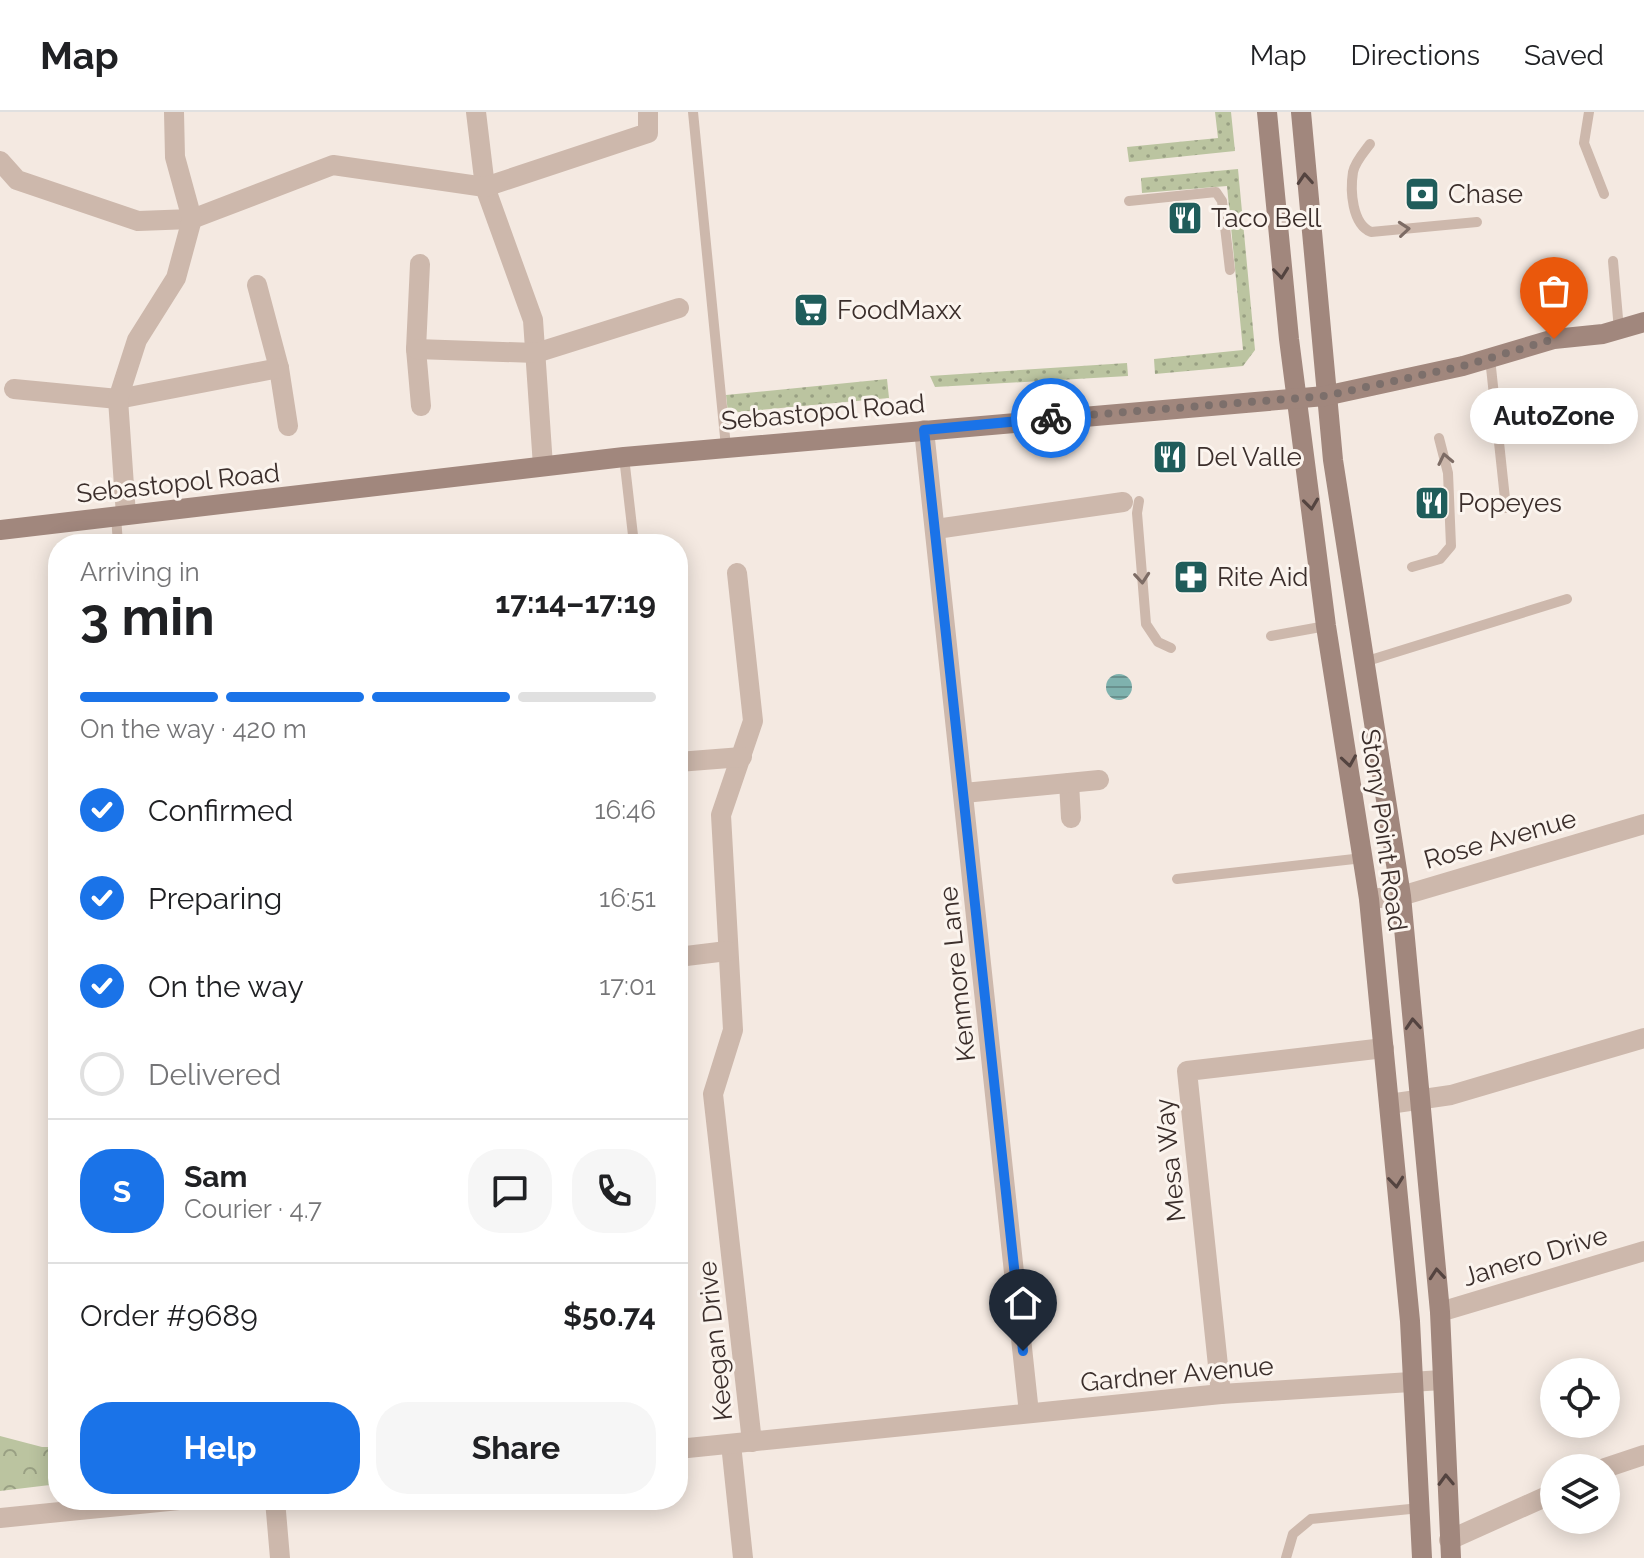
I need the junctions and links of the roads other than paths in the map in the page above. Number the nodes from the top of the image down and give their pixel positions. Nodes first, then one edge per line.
1 (174, 112) edge
2 (476, 112) edge
3 (648, 112) edge
4 (693, 112) edge
5 (1267, 112) edge
6 (1301, 112) edge
7 (1589, 112) edge
8 (1370, 144) dead end
9 (0, 161) edge
10 (485, 187) junction
11 (1604, 194) dead end
12 (1129, 201) dead end
13 (192, 219) junction
14 (1477, 222) dead end
15 (1613, 261) dead end
16 (420, 264) dead end
17 (1230, 270) dead end
18 (257, 285) dead end
19 (679, 308) dead end
20 (1644, 322) edge
21 (1619, 330) junction
22 (416, 349) junction
23 (536, 353) junction
24 (1490, 358) junction
25 (279, 368) junction
26 (14, 389) dead end
27 (1325, 396) junction
28 (118, 399) junction
29 (1297, 399) junction
30 (421, 406) dead end
31 (288, 426) dead end
32 (924, 430) junction
33 (1439, 438) dead end
34 (726, 447) junction
35 (624, 457) junction
36 (543, 466) junction
37 (1131, 501) joint
38 (1506, 508) dead end
39 (121, 515) junction
40 (936, 529) junction
41 (0, 530) edge
42 (119, 534) edge
43 (633, 534) edge
44 (1412, 567) dead end
45 (737, 573) dead end
46 (1567, 599) dead end
47 (1326, 626) junction
48 (1271, 636) dead end
49 (1171, 648) dead end
50 (1362, 662) junction
51 (1369, 703) junction
52 (742, 757) junction
53 (688, 761) edge
54 (1099, 780) dead end
55 (1069, 783) junction
56 (964, 793) junction
57 (1071, 818) dead end
58 (1644, 824) edge
59 (1363, 858) junction
60 (1177, 879) dead end
61 (1401, 896) junction
62 (1369, 899) junction
63 (727, 951) junction
64 (688, 956) edge
65 (1644, 1038) edge
66 (1384, 1048) junction
67 (1420, 1101) junction
68 (1389, 1104) junction
69 (1644, 1251) edge
70 (1440, 1312) junction
71 (1442, 1380) junction
72 (1414, 1382) junction
73 (1221, 1394) junction
74 (1029, 1413) junction
75 (752, 1442) junction
76 (731, 1444) junction
77 (688, 1448) edge
78 (1644, 1455) edge
79 (1620, 1463) edge
80 (1540, 1501) edge
81 (1420, 1508) junction
82 (80, 1510) edge
83 (276, 1510) edge
84 (0, 1518) edge
85 (1450, 1549) edge
86 (280, 1558) edge
87 (743, 1558) edge
88 (1286, 1558) edge
89 (1422, 1558) edge

1 - 13 street
2 - 10 street
3 - 10 street
4 - 34 lane
5 -> 29 main road, Stony Point Road
27 -> 6 main road, Stony Point Road
7 - 11 lane
8 -> 14 lane
9 - 13 street
10 - 13 street
10 - 23 street
12 - 17 lane
13 - 28 street
15 - 21 lane
16 - 22 street
18 - 25 street
19 - 23 street
20 - 21 main road, Sebastopol Road
21 - 24 main road, Sebastopol Road
22 - 23 street
22 - 30 street
23 - 36 street
24 - 27 main road, Sebastopol Road
24 - 38 lane
25 - 28 street
25 - 31 street
26 - 28 street
27 - 29 main road, Sebastopol Road
27 - 50 main road, Stony Point Road
28 - 39 street
29 - 32 main road, Sebastopol Road
29 -> 47 main road, Stony Point Road
32 - 34 main road, Sebastopol Road
32 - 40 street, Kenmore Lane
44 -> 33 lane
34 - 35 main road, Sebastopol Road
35 - 36 main road, Sebastopol Road
35 - 43 lane
36 - 39 main road, Sebastopol Road
37 - 40 street
37 -> 49 lane
39 - 41 main road, Sebastopol Road
39 - 42 lane
40 - 56 street, Kenmore Lane
45 - 52 street, Keegan Drive
46 - 50 lane
47 - 48 lane
47 - 51 main road
47 -> 59 main road, Stony Point Road
50 - 51 main road, Stony Point Road
51 - 61 main road, Stony Point Road
52 - 53 street
52 - 63 street, Keegan Drive
54 - 55 street
55 - 56 street
55 - 57 street
56 - 74 street, Kenmore Lane
58 - 61 street, Rose Avenue
59 - 60 lane
59 - 62 main road, Stony Point Road
61 - 62 street, Rose Avenue
67 -> 61 main road, Stony Point Road
62 - 66 main road, Stony Point Road
63 - 64 street
63 - 75 street, Keegan Drive
65 - 67 street
66 - 68 main road, Stony Point Road
66 - 73 street, Mesa Way
67 - 68 street
70 -> 67 main road, Stony Point Road
68 -> 72 main road, Stony Point Road
69 - 70 street, Janero Drive
70 - 71 main road, Stony Point Road
71 - 72 street, Gardner Avenue
85 -> 71 main road, Stony Point Road
72 - 73 street, Gardner Avenue
72 - 81 main road, Stony Point Road
73 - 74 street, Gardner Avenue
74 - 75 street, Gardner Avenue
75 - 76 street, Gardner Avenue
76 - 77 street, Gardner Avenue
76 - 87 street
78 - 79 street
80 - 85 street
81 - 88 lane
81 - 89 main road, Stony Point Road
82 - 84 street
83 - 86 street

